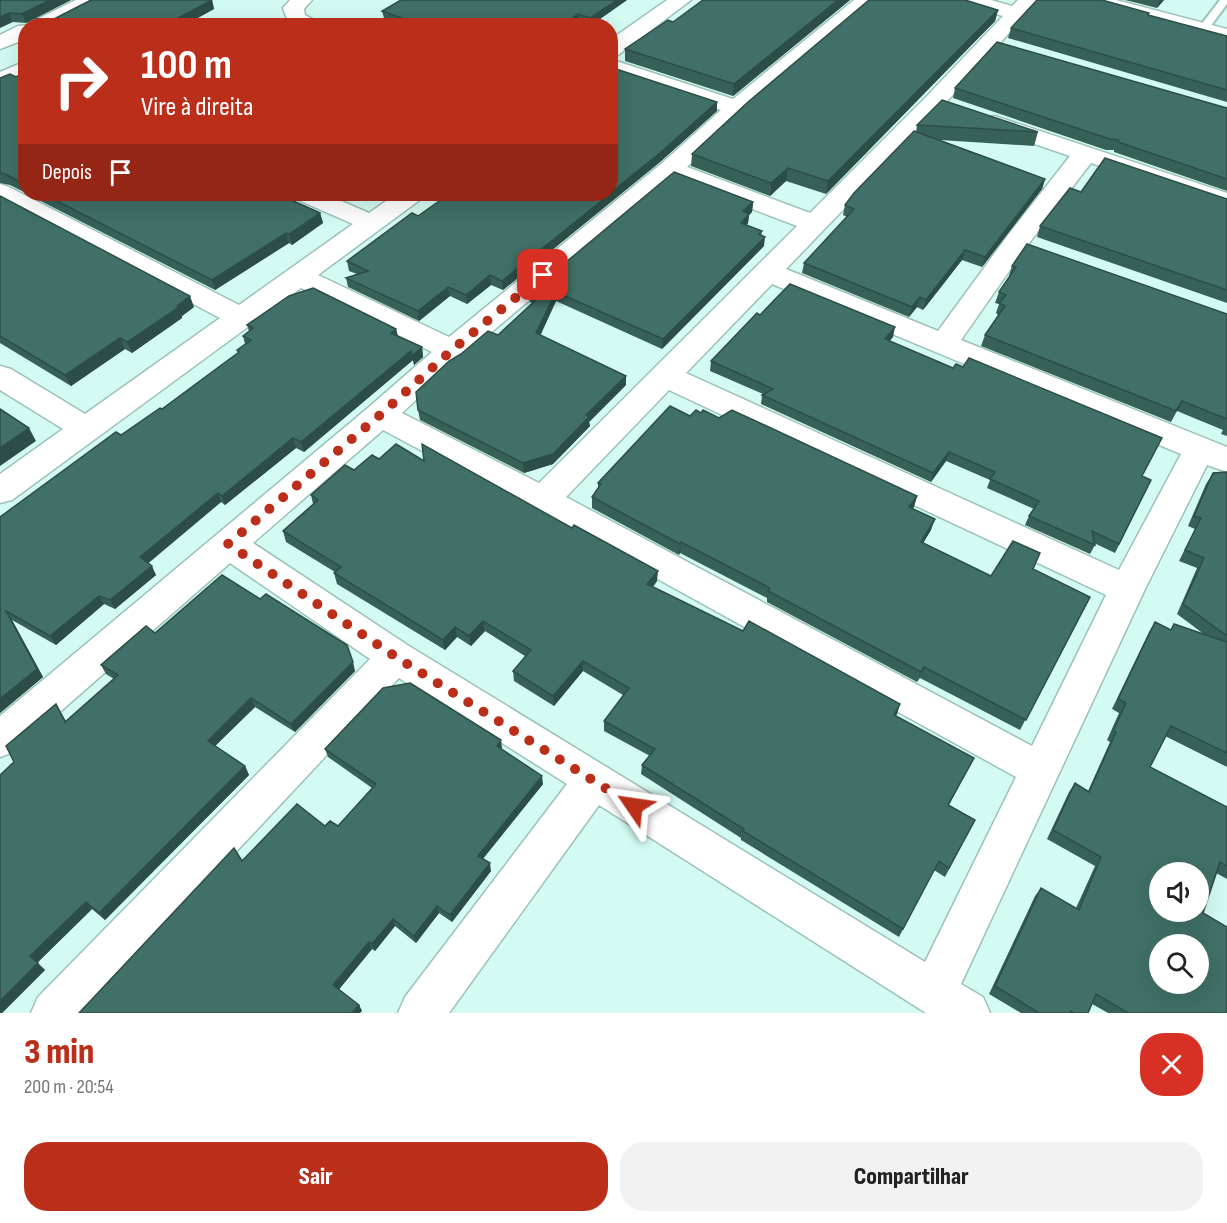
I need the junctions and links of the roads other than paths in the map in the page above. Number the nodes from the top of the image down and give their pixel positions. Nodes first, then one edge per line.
1 (92, 0) edge
2 (302, 0) edge
3 (681, 0) edge
4 (867, 0) edge
5 (968, 0) edge
6 (1092, 0) edge
7 (1225, 0) edge
8 (1022, 7) edge
9 (1216, 11) junction
10 (1227, 15) edge
11 (55, 18) edge
12 (295, 18) edge
13 (1203, 29) junction
14 (18, 35) edge
15 (1227, 36) edge
16 (990, 42) junction
17 (0, 43) edge
18 (618, 44) edge
19 (1013, 49) edge
20 (0, 56) edge
21 (18, 64) edge
22 (618, 69) edge
23 (18, 71) edge
24 (0, 81) edge
25 (737, 108) junction
26 (955, 110) junction
27 (1084, 154) junction
28 (670, 169) junction
29 (0, 192) edge
30 (321, 201) edge
31 (402, 201) edge
32 (1227, 201) edge
33 (371, 223) junction
34 (815, 225) junction
35 (768, 272) junction
36 (299, 276) junction
37 (240, 317) junction
38 (943, 345) junction
39 (452, 350) junction
40 (0, 376) edge
41 (666, 376) junction
42 (380, 415) junction
43 (85, 428) junction
44 (1213, 455) edge
45 (0, 491) edge
46 (543, 500) junction
47 (228, 544) junction
48 (1127, 589) junction
49 (396, 657) junction
50 (0, 740) edge
51 (1040, 770) junction
52 (594, 780) junction
53 (951, 1003) edge
54 (54, 1013) edge
55 (421, 1013) edge

1 - 11 street
2 - 12 street
3 - 18 street
4 - 25 street
5 - 8 street
6 - 13 street
7 - 9 lane
8 - 16 street
9 - 10 lane
9 - 13 lane
13 - 15 street
14 - 17 street
16 - 19 street
16 - 26 street
20 - 21 street
22 - 25 street
23 - 24 street
25 - 28 street
26 - 27 street
26 - 34 street
27 - 32 street
27 - 38 street
28 - 34 street
28 - 39 street
29 - 37 street
30 - 33 street
31 - 33 street
33 - 36 street
34 - 35 street
35 - 38 street
35 - 41 street
36 - 37 street
36 - 39 street
37 - 43 street
38 - 44 street
39 - 42 street
40 - 43 street
41 - 46 street
41 - 48 street
42 - 46 street
42 - 47 street
43 - 45 street
44 - 48 street
46 - 51 street
47 - 49 street
47 - 50 street
48 - 51 street
49 - 52 street
49 - 54 street
51 - 53 street
52 - 53 street
52 - 55 street

